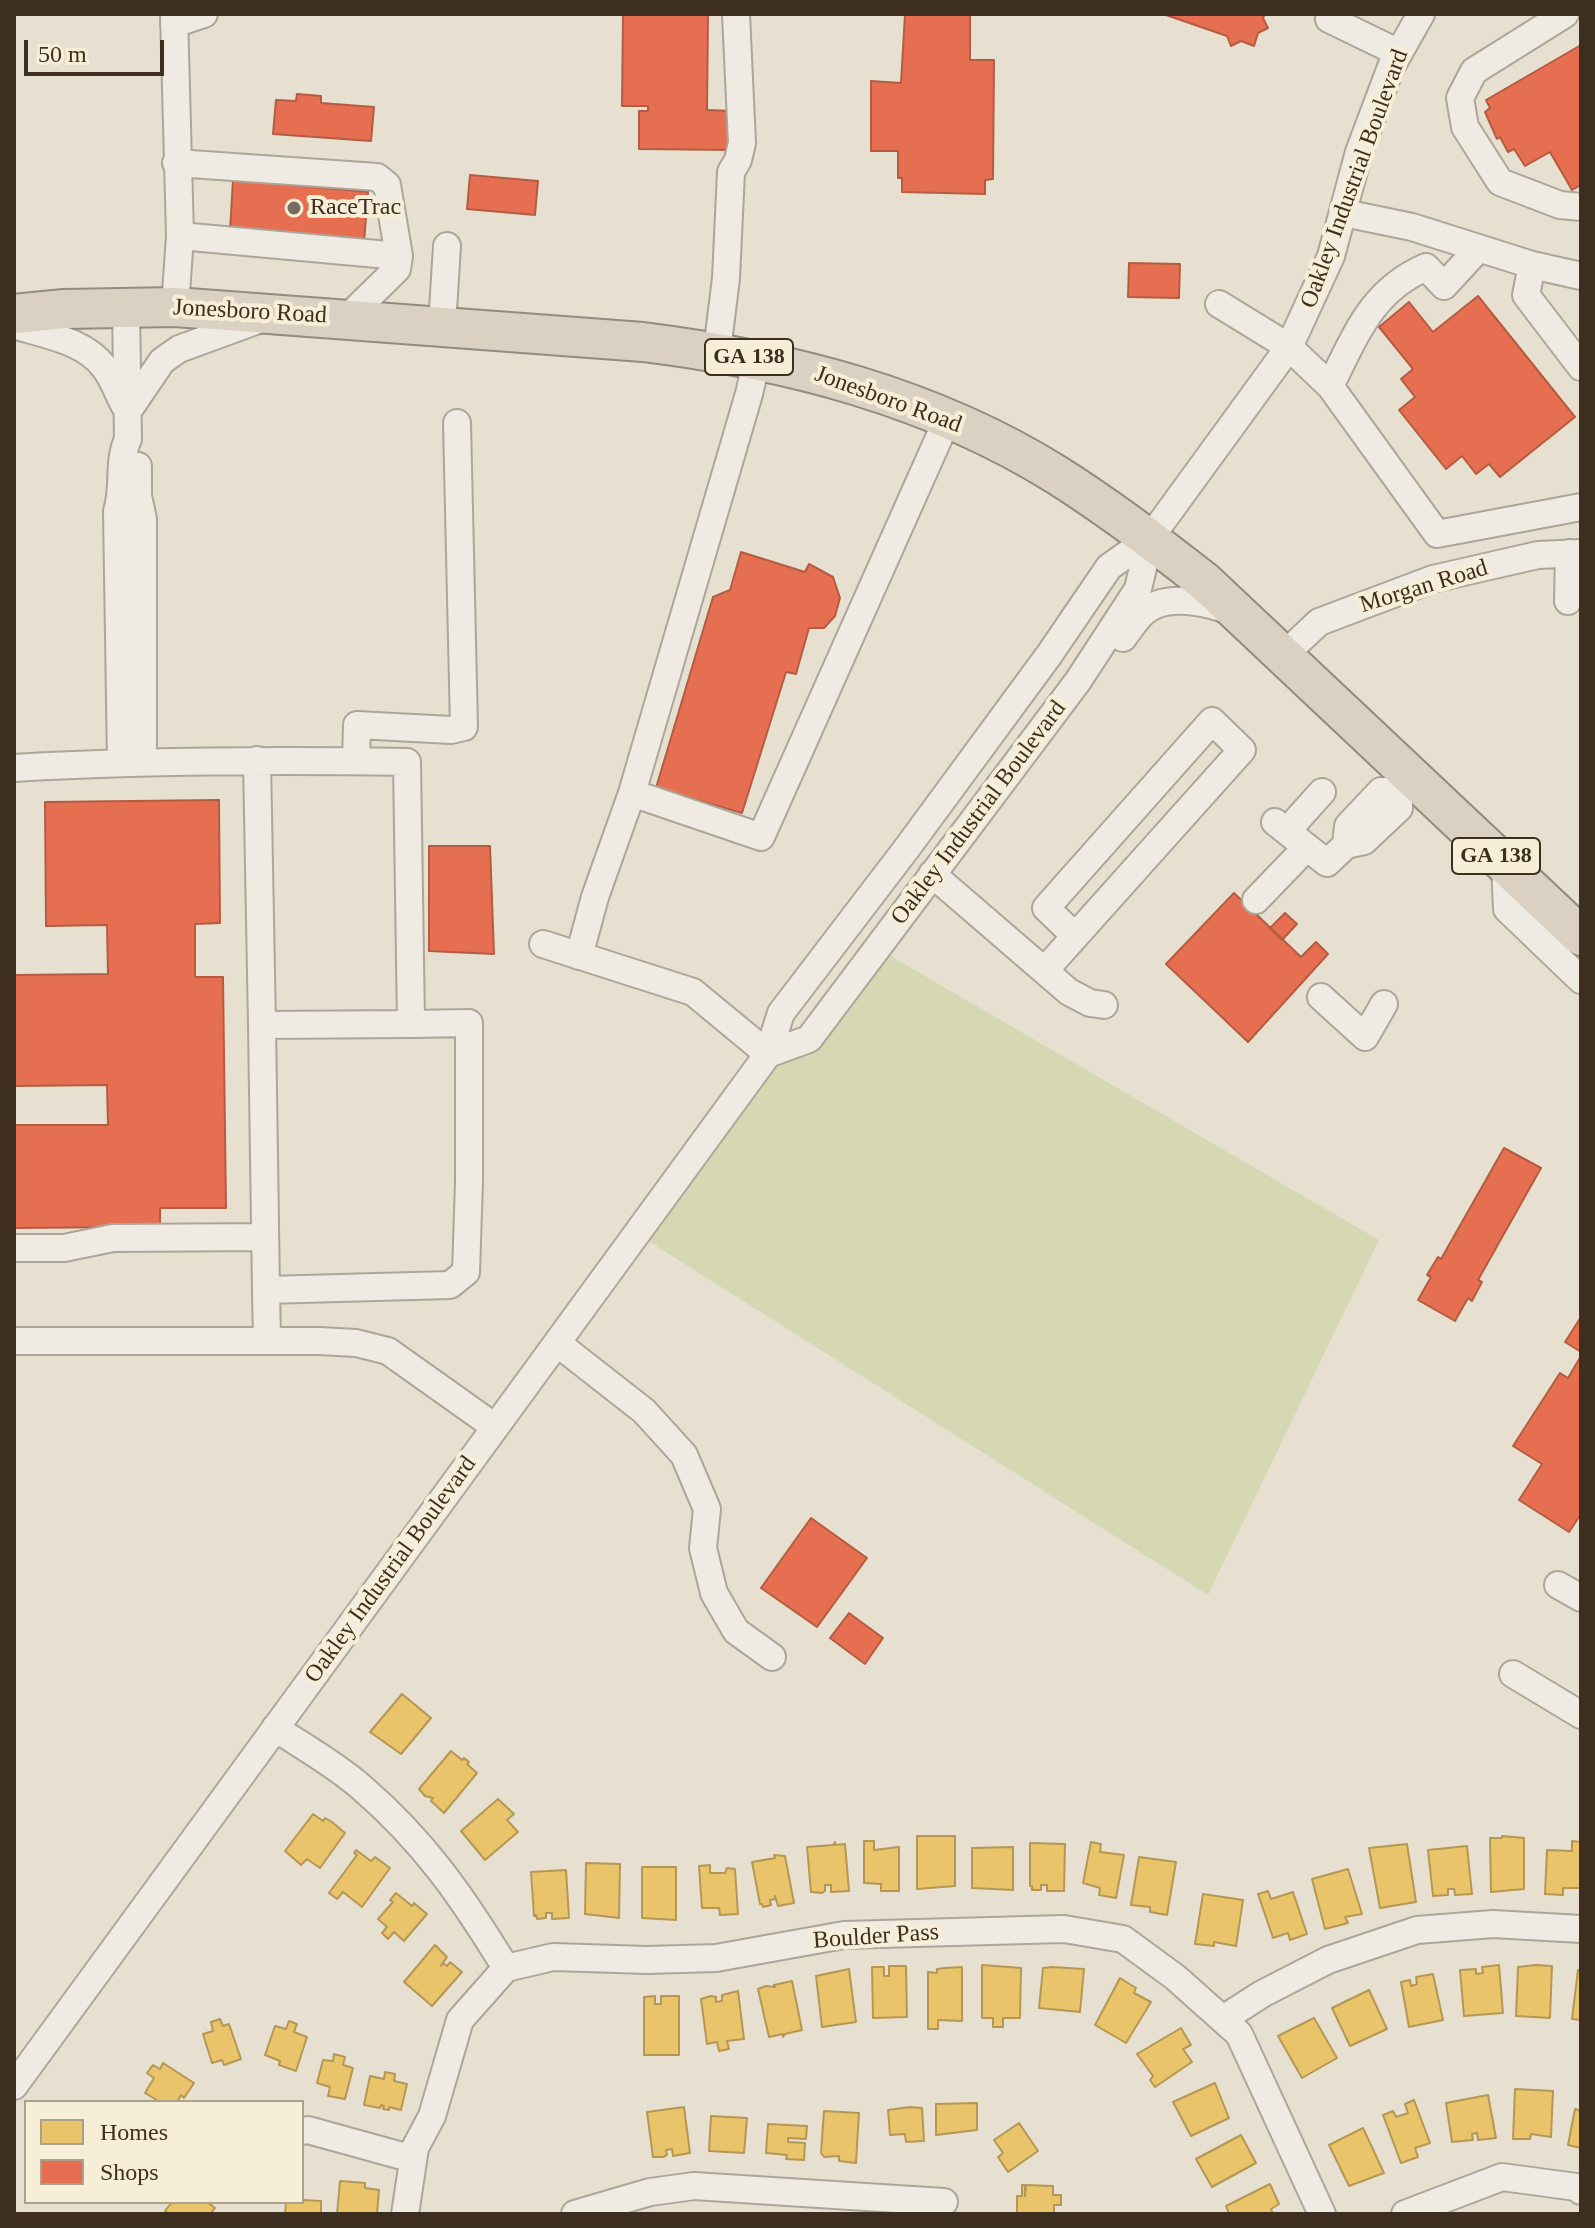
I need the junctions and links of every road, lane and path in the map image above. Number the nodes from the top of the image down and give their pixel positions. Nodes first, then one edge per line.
1 (204, 14) edge
2 (736, 14) edge
3 (1421, 14) edge
4 (1565, 14) edge
5 (174, 19) edge
6 (1329, 19) dead end
7 (1399, 53) junction
8 (176, 163) junction
9 (1574, 201) edge
10 (1344, 213) junction
11 (180, 236) junction
12 (447, 246) dead end
13 (1479, 248) junction
14 (399, 256) junction
15 (1532, 265) junction
16 (1581, 276) edge
17 (1219, 304) dead end
18 (126, 307) junction
19 (175, 307) junction
20 (277, 313) junction
21 (14, 314) edge
22 (347, 318) junction
23 (14, 325) edge
24 (442, 326) junction
25 (1289, 347) junction
26 (717, 351) junction
27 (757, 359) junction
28 (1581, 367) edge
29 (1330, 386) junction
30 (128, 411) junction
31 (947, 420) junction
32 (457, 423) dead end
33 (1581, 506) edge
34 (1150, 538) junction
35 (1575, 553) edge
36 (1568, 601) dead end
37 (1240, 615) junction
38 (1283, 656) junction
39 (257, 760) junction
40 (356, 761) junction
41 (132, 762) junction
42 (14, 768) edge
43 (1010, 771) junction
44 (1406, 784) junction
45 (1322, 792) dead end
46 (632, 793) junction
47 (1290, 834) junction
48 (1505, 864) junction
49 (932, 874) junction
50 (1256, 900) dead end
51 (1075, 936) junction
52 (1581, 936) edge
53 (543, 944) dead end
54 (579, 956) junction
55 (1045, 970) junction
56 (1581, 980) edge
57 (1321, 997) dead end
58 (1384, 1004) dead end
59 (1104, 1005) dead end
60 (411, 1024) junction
61 (262, 1025) junction
62 (768, 1054) junction
63 (265, 1237) junction
64 (14, 1248) edge
65 (266, 1290) junction
66 (14, 1341) edge
67 (267, 1341) junction
68 (557, 1343) junction
69 (495, 1427) junction
70 (1558, 1585) dead end
71 (1581, 1598) edge
72 (772, 1657) dead end
73 (1513, 1674) dead end
74 (1581, 1715) edge
75 (275, 1728) junction
76 (1581, 1929) edge
77 (506, 1968) junction
78 (1223, 2019) junction
79 (14, 2086) edge
80 (304, 2131) edge
81 (413, 2159) junction
82 (1581, 2191) edge
83 (944, 2202) dead end
84 (629, 2206) edge
85 (405, 2214) edge
86 (575, 2214) edge
87 (1322, 2214) edge
88 (1405, 2214) edge

1 - 5 street
2 - 26 street
3 - 7 street, Oakley Industrial Boulevard
4 - 9 street
5 - 8 street
6 - 7 street
7 - 10 street, Oakley Industrial Boulevard
8 - 11 street
8 - 14 street
10 - 13 street
10 - 25 street, Oakley Industrial Boulevard
11 - 14 street
11 - 19 street
12 - 24 street
13 - 15 street
13 - 29 street
14 - 22 street
15 - 16 street
15 - 28 street
17 - 25 street
18 - 19 highway, Jonesboro Road / GA 138
18 - 21 highway, Jonesboro Road / GA 138
18 - 30 street
19 - 20 highway, Jonesboro Road / GA 138
20 - 22 highway, Jonesboro Road / GA 138
20 - 30 street
22 - 24 highway, Jonesboro Road / GA 138
23 - 30 street
24 - 26 highway, Jonesboro Road / GA 138
25 - 29 street
25 - 34 street, Oakley Industrial Boulevard
26 - 27 highway, Jonesboro Road / GA 138
27 - 31 highway, Jonesboro Road / GA 138
27 - 46 street
29 - 33 street
30 - 41 street
31 - 34 highway, Jonesboro Road / GA 138
31 - 46 street
32 - 40 street
34 - 37 highway, Jonesboro Road / GA 138
34 - 43 street, Oakley Industrial Boulevard
34 - 62 street, Oakley Industrial Boulevard
35 - 36 street
35 - 38 street, Morgan Road
37 - 38 highway, Jonesboro Road / GA 138
37 - 43 street
38 - 44 highway, Jonesboro Road / GA 138
39 - 40 street
39 - 41 street
39 - 61 street
40 - 60 street
41 - 42 street
43 - 49 street, Oakley Industrial Boulevard
44 - 47 street
44 - 48 highway, Jonesboro Road / GA 138
45 - 47 street
46 - 54 street
47 - 50 street
48 - 52 highway, Jonesboro Road / GA 138
48 - 56 street
49 - 55 street
49 - 62 street, Oakley Industrial Boulevard
51 - 51 street
51 - 55 street
53 - 54 street
54 - 62 street
55 - 59 street
57 - 58 street
60 - 61 street
60 - 65 street
61 - 63 street
62 - 68 street, Oakley Industrial Boulevard
63 - 64 street
63 - 65 street
65 - 67 street
66 - 67 street
67 - 69 street
68 - 69 street, Oakley Industrial Boulevard
68 - 72 street
69 - 75 street, Oakley Industrial Boulevard
70 - 71 street
73 - 74 street
75 - 77 street
75 - 79 street, Oakley Industrial Boulevard
76 - 78 street
77 - 78 street, Boulder Pass
77 - 81 street
78 - 87 street, Boulder Pass
80 - 81 street
81 - 85 street
82 - 88 street
83 - 84 street
84 - 86 street

